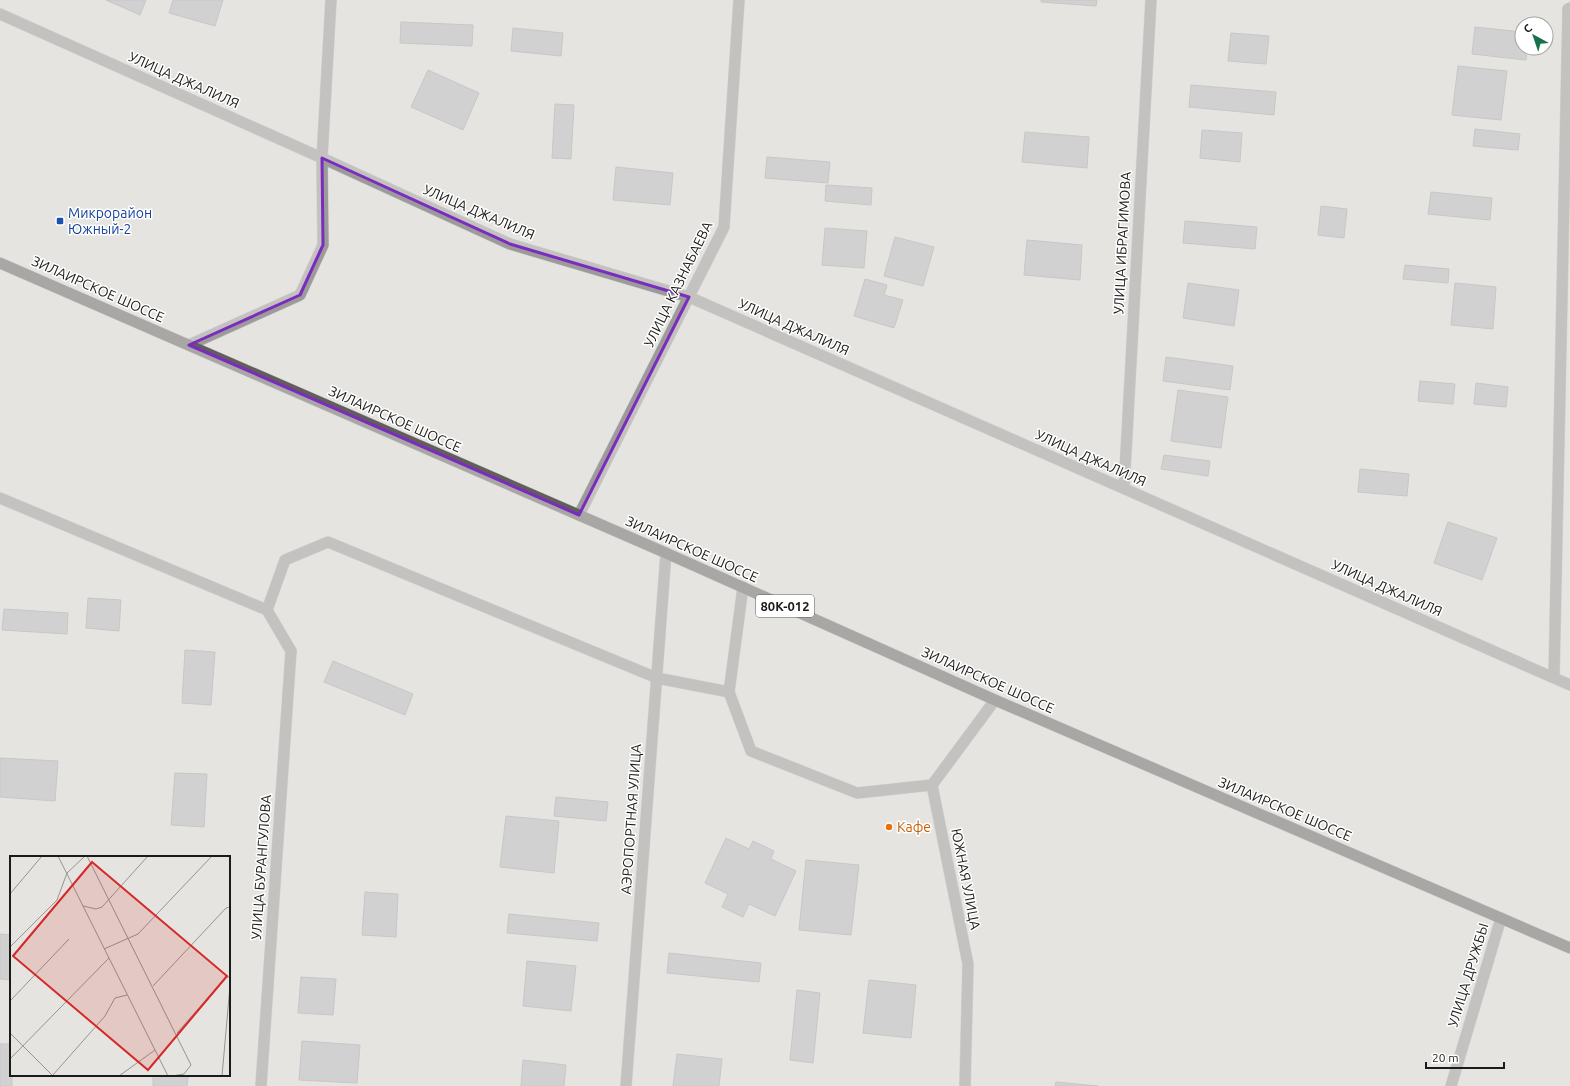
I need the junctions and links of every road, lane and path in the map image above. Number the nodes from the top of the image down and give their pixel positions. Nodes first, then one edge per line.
1 (331, 0) edge
2 (739, 0) edge
3 (1151, 0) edge
4 (1570, 8) edge
5 (0, 14) edge
6 (322, 158) junction
7 (0, 263) edge
8 (689, 297) junction
9 (189, 345) junction
10 (1124, 488) junction
11 (0, 498) edge
12 (579, 515) junction
13 (666, 553) junction
14 (743, 588) junction
15 (267, 610) junction
16 (657, 678) junction
17 (1554, 678) junction
18 (1570, 685) edge
19 (729, 692) junction
20 (995, 700) junction
21 (932, 785) junction
22 (1501, 918) junction
23 (1570, 948) edge
24 (261, 1086) edge
25 (626, 1086) edge
26 (965, 1086) edge
27 (1451, 1086) edge

1 - 6 street
2 - 8 street, УЛИЦА КАЗНАБАЕВА
3 - 10 street, УЛИЦА ИБРАГИМОВА
4 - 17 street
5 - 6 street, УЛИЦА ДЖАЛИЛЯ
6 - 8 street, УЛИЦА ДЖАЛИЛЯ
6 - 9 street
7 - 9 main road, ЗИЛАИРСКОЕ ШОССЕ / 80К-012
8 - 10 street, УЛИЦА ДЖАЛИЛЯ
8 - 12 street, УЛИЦА КАЗНАБАЕВА
9 - 12 main road, ЗИЛАИРСКОЕ ШОССЕ / 80К-012
10 - 17 street, УЛИЦА ДЖАЛИЛЯ
11 - 15 street
12 - 13 main road, ЗИЛАИРСКОЕ ШОССЕ / 80К-012
13 - 14 main road, ЗИЛАИРСКОЕ ШОССЕ / 80К-012
13 - 16 street, АЭРОПОРТНАЯ УЛИЦА
14 - 19 street
14 - 20 main road, ЗИЛАИРСКОЕ ШОССЕ / 80К-012
15 - 16 street
15 - 24 street, УЛИЦА БУРАНГУЛОВА
16 - 19 street
16 - 25 street, АЭРОПОРТНАЯ УЛИЦА
17 - 18 street, УЛИЦА ДЖАЛИЛЯ
19 - 21 street
20 - 21 street
20 - 22 main road, ЗИЛАИРСКОЕ ШОССЕ / 80К-012
21 - 26 street, ЮЖНАЯ УЛИЦА
22 - 23 main road, ЗИЛАИРСКОЕ ШОССЕ / 80К-012
22 - 27 street, УЛИЦА ДРУЖБЫ

